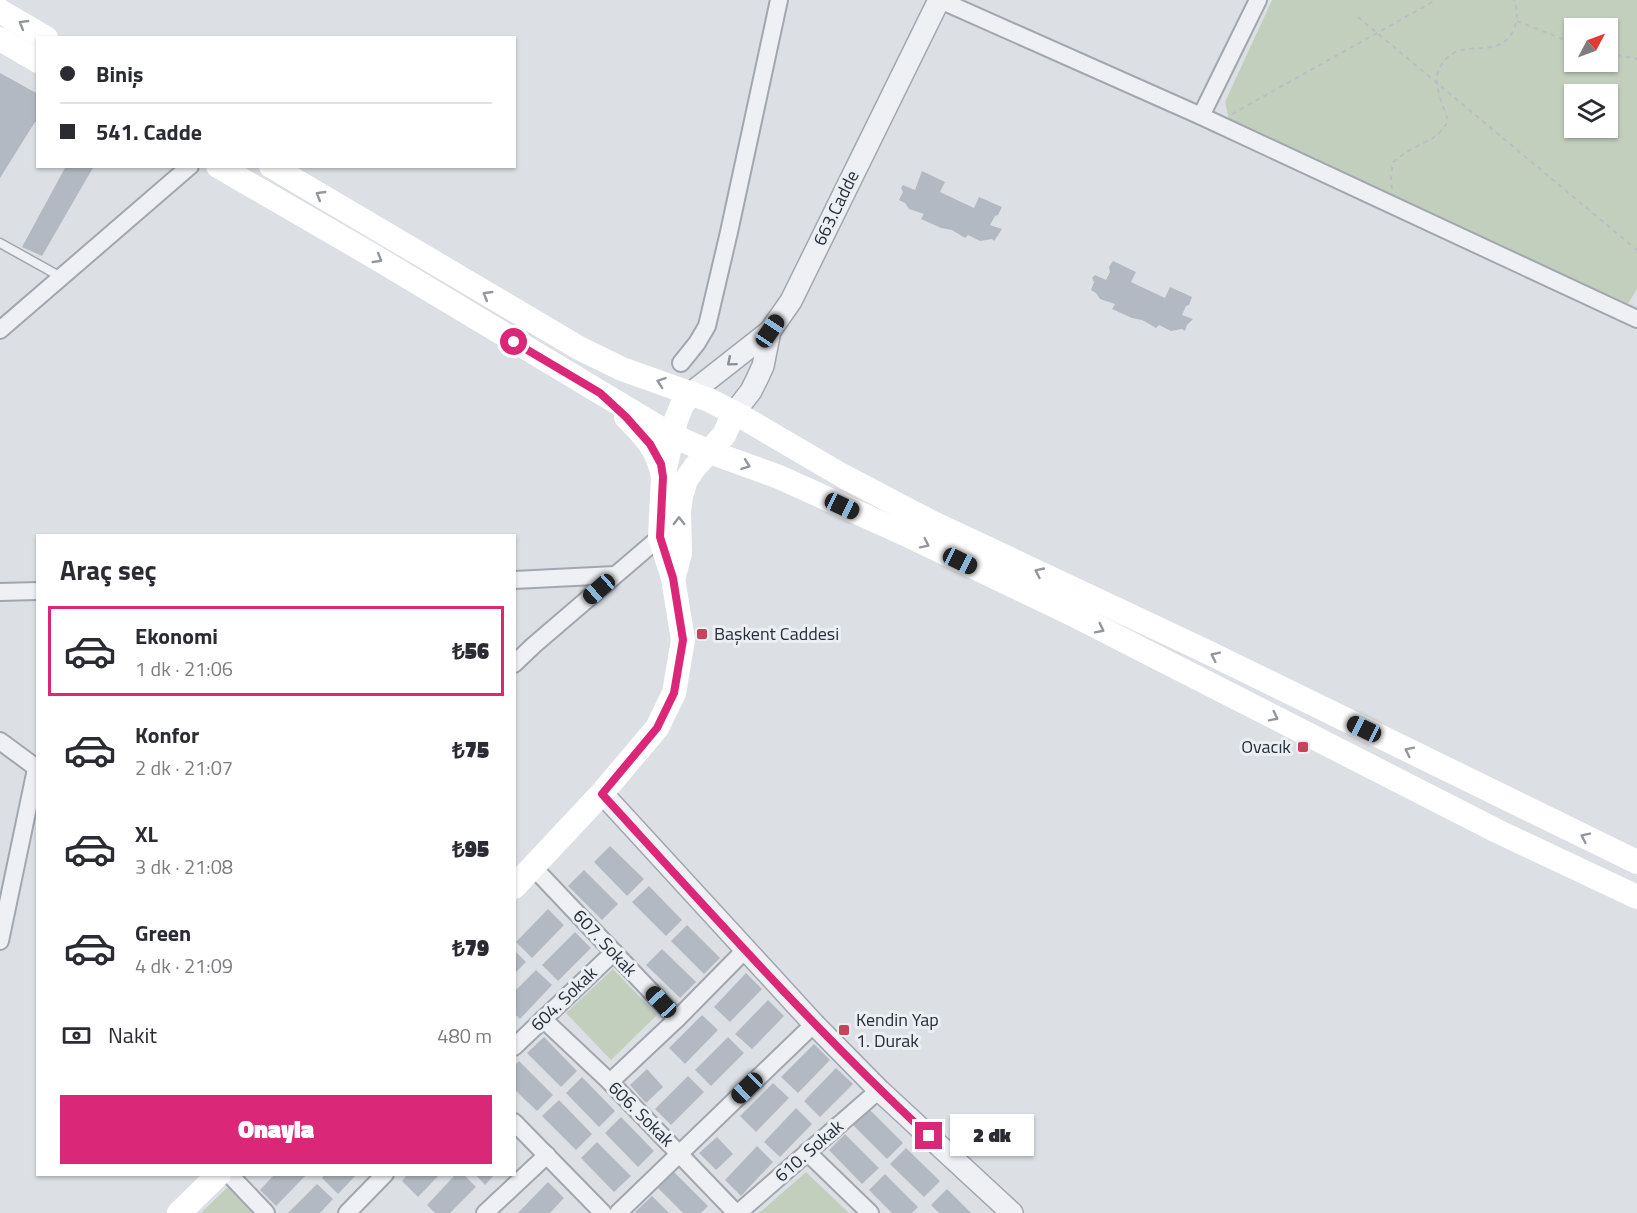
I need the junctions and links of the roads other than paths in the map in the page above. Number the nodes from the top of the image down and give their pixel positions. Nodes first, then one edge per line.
1 (779, 0) edge
2 (939, 0) edge
3 (1258, 0) edge
4 (0, 11) edge
5 (43, 36) edge
6 (0, 39) edge
7 (36, 60) edge
8 (1209, 119) junction
9 (188, 168) edge
10 (221, 168) edge
11 (274, 168) edge
12 (0, 243) edge
13 (62, 277) junction
14 (1637, 319) edge
15 (0, 330) edge
16 (770, 331) junction
17 (681, 363) dead end
18 (600, 393) junction
19 (691, 393) junction
20 (734, 413) junction
21 (673, 436) junction
22 (710, 452) junction
23 (663, 477) junction
24 (660, 537) junction
25 (615, 575) junction
26 (673, 578) junction
27 (516, 580) edge
28 (36, 591) edge
29 (0, 592) edge
30 (516, 662) edge
31 (0, 741) edge
32 (36, 768) edge
33 (36, 774) edge
34 (602, 794) junction
35 (1637, 862) edge
36 (534, 868) junction
37 (516, 885) edge
38 (1637, 897) edge
39 (0, 941) edge
40 (745, 950) junction
41 (614, 952) junction
42 (677, 1019) junction
43 (543, 1020) junction
44 (814, 1024) junction
45 (516, 1045) edge
46 (610, 1082) junction
47 (879, 1090) junction
48 (516, 1124) edge
49 (807, 1152) junction
50 (679, 1153) junction
51 (547, 1155) junction
52 (217, 1176) edge
53 (231, 1176) edge
54 (383, 1176) edge
55 (179, 1213) edge
56 (266, 1213) edge
57 (347, 1213) edge
58 (485, 1213) edge
59 (603, 1213) edge
60 (618, 1213) edge
61 (737, 1213) edge
62 (870, 1213) edge
63 (1012, 1213) edge

1 - 17 street
2 - 8 street
2 - 16 street, 663.Cadde
3 - 8 street
5 -> 4 main road
6 - 7 main road
8 - 14 street
9 - 13 street
10 -> 18 main road
19 -> 11 main road
12 - 13 lane
13 - 15 street
16 -> 19 street
16 - 20 street, 663.Cadde
18 - 21 main road
18 - 23 main road
19 - 20 main road
19 - 21 main road
20 - 22 main road
35 -> 20 main road
21 - 22 main road
21 - 23 main road
26 -> 22 main road
22 -> 38 main road
23 - 24 main road
24 - 25 street
24 - 26 main road
25 - 27 street
25 - 30 street
26 - 34 main road
28 - 29 street
31 - 32 street
33 - 39 street
34 - 36 main road
34 - 40 street
36 - 37 main road
36 - 41 street, 607. Sokak
40 - 42 street
40 - 44 street
41 - 42 street, 607. Sokak
41 - 43 street, 604. Sokak
42 - 46 street
43 - 45 street, 604. Sokak
43 - 46 street, 606. Sokak
44 - 47 street
44 - 50 street
46 - 50 street, 606. Sokak
47 - 49 street, 610. Sokak
47 - 63 street
48 - 51 street
49 - 61 street, 610. Sokak
49 - 62 street
50 - 60 street
50 - 61 street, 606. Sokak
51 - 58 street
51 - 59 street
52 - 55 main road
53 - 56 street
54 - 57 street

